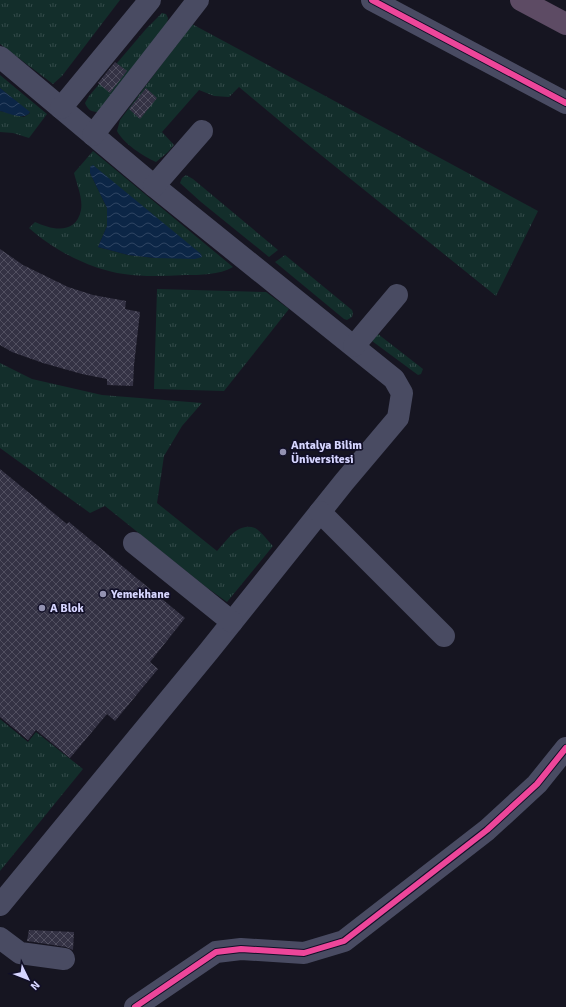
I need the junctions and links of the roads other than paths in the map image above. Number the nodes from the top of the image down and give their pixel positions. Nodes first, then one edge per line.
1 (150, 0) edge
2 (198, 0) edge
3 (372, 0) edge
4 (521, 0) edge
5 (566, 24) edge
6 (0, 57) edge
7 (566, 103) edge
8 (61, 108) junction
9 (202, 131) dead end
10 (93, 135) junction
11 (154, 186) junction
12 (397, 295) dead end
13 (354, 346) junction
14 (320, 512) junction
15 (134, 542) dead end
16 (232, 622) junction
17 (444, 636) dead end
18 (566, 748) edge
19 (0, 905) edge
20 (0, 938) edge
21 (64, 959) dead end
22 (135, 1007) edge

1 - 8 street
2 - 10 street
3 - 7 street
4 - 5 highway
6 - 8 street
8 - 10 street
9 - 11 street
10 - 11 street
11 - 13 street
12 - 13 street
13 - 14 street
14 - 16 street
14 - 17 street
15 - 16 street
16 - 19 street
18 - 22 street
20 - 21 street

